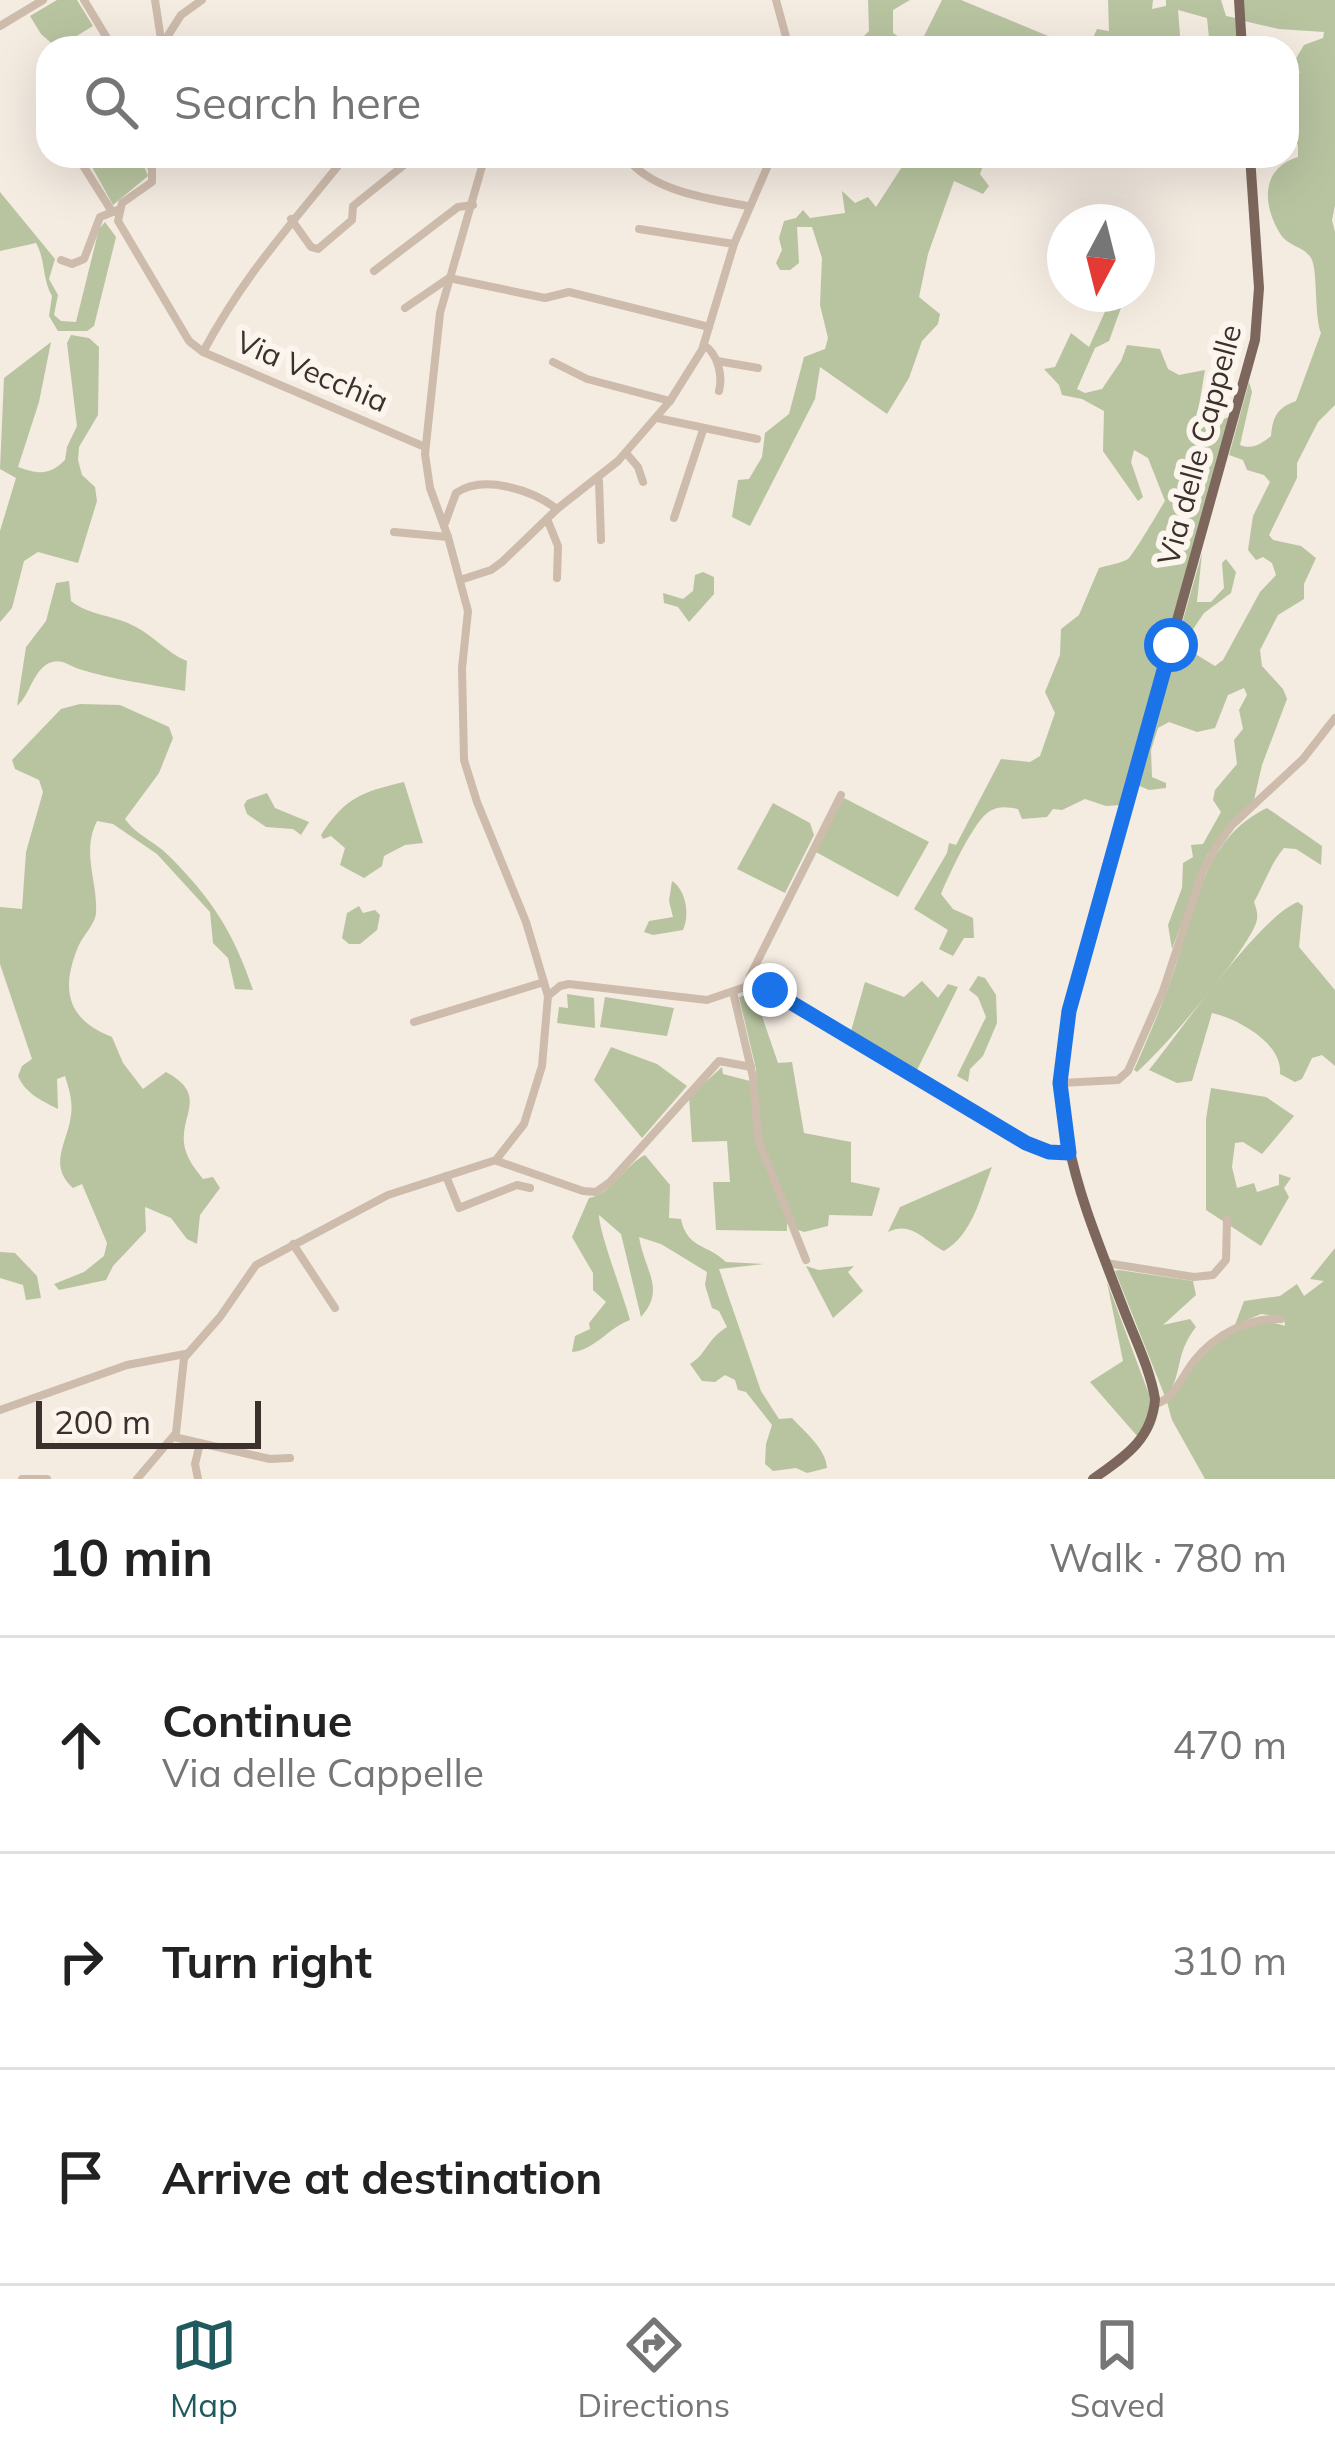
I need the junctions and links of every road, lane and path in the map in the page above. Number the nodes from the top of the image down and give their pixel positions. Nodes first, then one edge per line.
1 (84, 0) edge
2 (155, 0) edge
3 (202, 0) edge
4 (776, 0) edge
5 (1239, 0) edge
6 (39, 2) edge
7 (0, 26) edge
8 (106, 36) edge
9 (160, 36) edge
10 (169, 36) edge
11 (786, 36) edge
12 (1241, 36) edge
13 (85, 168) edge
14 (152, 168) edge
15 (336, 168) edge
16 (400, 168) edge
17 (482, 168) edge
18 (636, 168) edge
19 (766, 168) edge
20 (1251, 168) edge
21 (472, 205) junction
22 (748, 206) junction
23 (115, 210) junction
24 (291, 219) junction
25 (639, 229) dead end
26 (734, 244) junction
27 (61, 260) dead end
28 (374, 271) dead end
29 (448, 278) junction
30 (405, 308) dead end
31 (709, 327) junction
32 (704, 345) junction
33 (203, 352) junction
34 (716, 361) junction
35 (554, 362) dead end
36 (758, 368) dead end
37 (719, 391) dead end
38 (670, 401) junction
39 (657, 418) junction
40 (703, 430) junction
41 (757, 440) dead end
42 (425, 447) junction
43 (626, 453) junction
44 (598, 480) junction
45 (643, 482) dead end
46 (557, 509) junction
47 (674, 518) dead end
48 (547, 519) junction
49 (444, 524) junction
50 (394, 532) dead end
51 (448, 537) junction
52 (601, 540) dead end
53 (557, 578) dead end
54 (461, 581) junction
55 (1335, 718) edge
56 (842, 795) dead end
57 (544, 982) junction
58 (751, 986) junction
59 (733, 992) junction
60 (548, 996) junction
61 (414, 1022) dead end
62 (751, 1067) junction
63 (1060, 1083) junction
64 (1069, 1153) junction
65 (496, 1160) junction
66 (446, 1177) junction
67 (530, 1188) dead end
68 (1227, 1219) dead end
69 (293, 1244) junction
70 (806, 1261) dead end
71 (1106, 1263) junction
72 (335, 1308) dead end
73 (1282, 1318) dead end
74 (187, 1354) junction
75 (1155, 1404) junction
76 (0, 1410) edge
77 (174, 1437) junction
78 (200, 1443) junction
79 (290, 1458) dead end
80 (22, 1479) edge
81 (46, 1479) edge
82 (137, 1479) edge
83 (198, 1479) edge
84 (1093, 1479) edge

1 - 8 street
2 - 9 street
3 - 10 street
4 - 11 street
5 - 12 main road
6 - 7 street
13 - 23 street, Via Vecchia
14 - 23 street
15 - 24 street
16 - 24 street
17 - 21 street
18 - 22 street
19 - 22 street
20 - 63 main road, Via delle Cappelle
21 - 28 street
21 - 29 street
22 - 26 street
23 - 27 street
23 - 33 street, Via Vecchia
24 - 33 street
25 - 26 street
26 - 31 street
29 - 30 street
29 - 31 street
29 - 42 street
31 - 32 street
32 - 34 street
32 - 38 street
33 - 42 street, Via Vecchia
34 - 36 street
34 - 37 street
35 - 38 street
38 - 39 street
39 - 40 street
39 - 43 street
40 - 41 street
40 - 47 street
42 - 49 street
43 - 44 street
43 - 45 street
44 - 46 street
44 - 52 street
46 - 48 street
46 - 49 street
48 - 53 street
48 - 54 street
49 - 51 street
50 - 51 street
51 - 54 street
54 - 57 street
55 - 63 street
56 - 58 street
57 - 60 street
57 - 61 street
58 - 59 street
58 - 64 street
59 - 60 street
59 - 62 street
60 - 65 street
62 - 65 street
62 - 70 street
63 - 64 main road, Via delle Cappelle
64 - 71 main road, Via delle Cappelle
65 - 66 street
66 - 67 street
66 - 69 street
68 - 71 street
69 - 72 street
69 - 74 street
71 - 75 main road, Via delle Cappelle
73 - 75 street
74 - 76 street
74 - 77 street
75 - 84 main road
77 - 78 street
77 - 82 street
78 - 79 street
78 - 83 street
80 - 81 street

